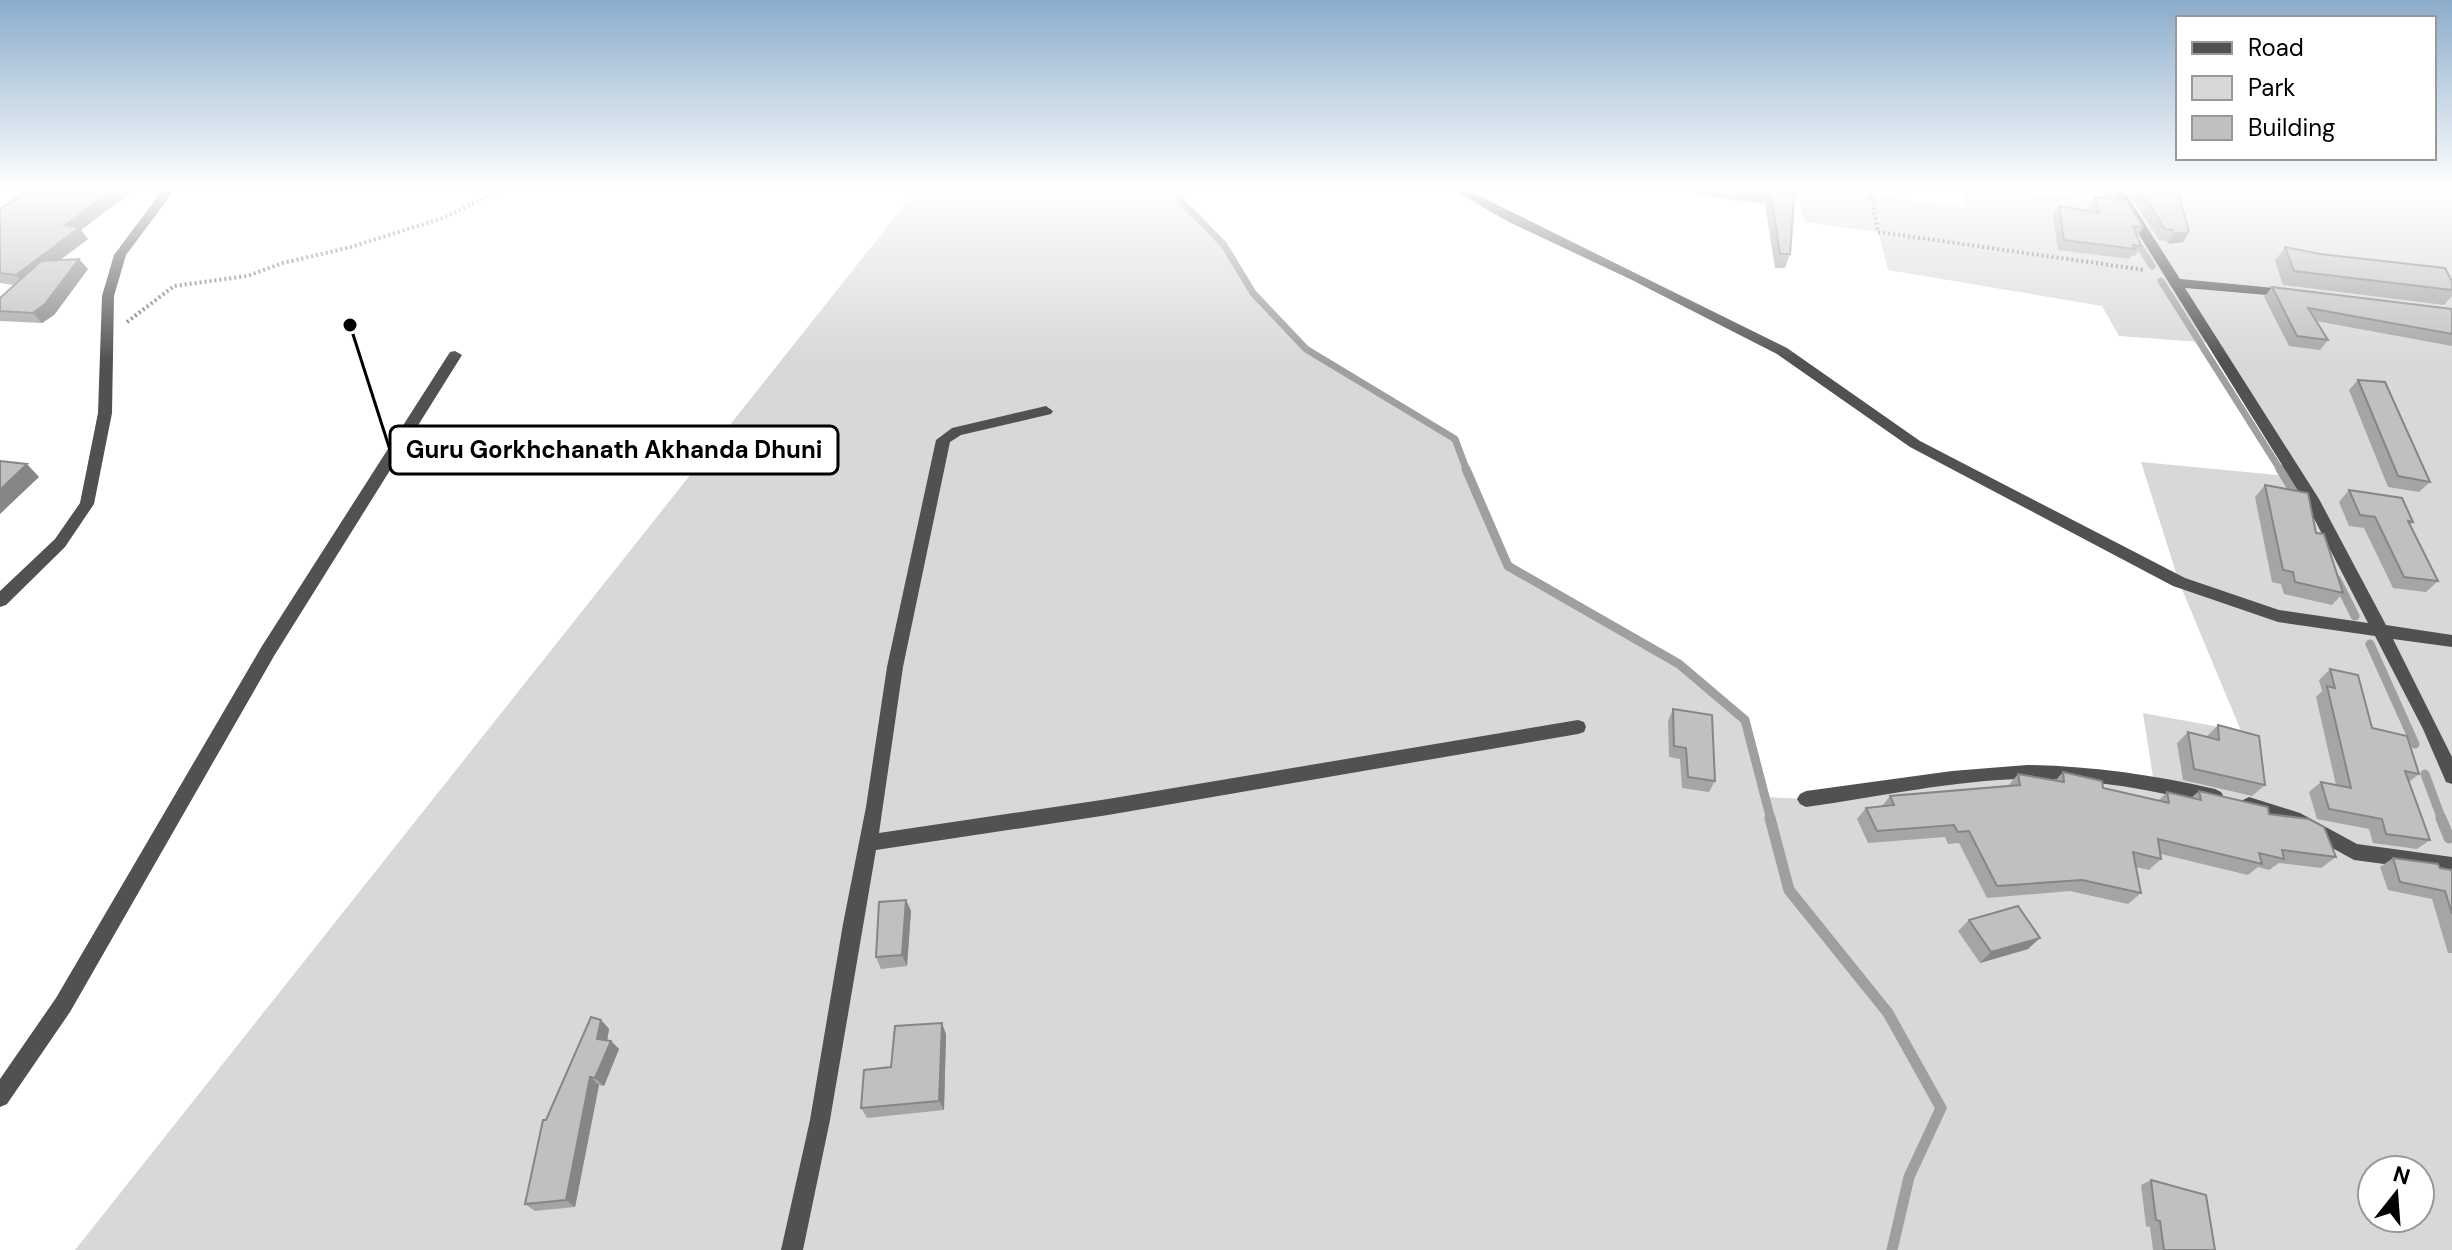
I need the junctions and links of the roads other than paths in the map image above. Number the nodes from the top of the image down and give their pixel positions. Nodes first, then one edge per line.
1 (126, 246) edge
2 (1571, 246) edge
3 (2153, 246) edge
4 (2173, 278) junction
5 (2305, 295) edge
6 (455, 355) dead end
7 (1046, 411) dead end
8 (0, 601) edge
9 (2381, 630) junction
10 (2452, 641) edge
11 (1578, 727) dead end
12 (2452, 777) edge
13 (1806, 799) dead end
14 (867, 843) junction
15 (2452, 865) edge
16 (0, 1097) edge
17 (792, 1250) edge

1 - 8 street
2 - 9 street
3 - 4 street
4 - 5 street
4 - 9 street
6 - 16 street
7 - 14 street
9 - 10 street
9 - 12 street
11 - 14 street
13 - 15 street
14 - 17 street

